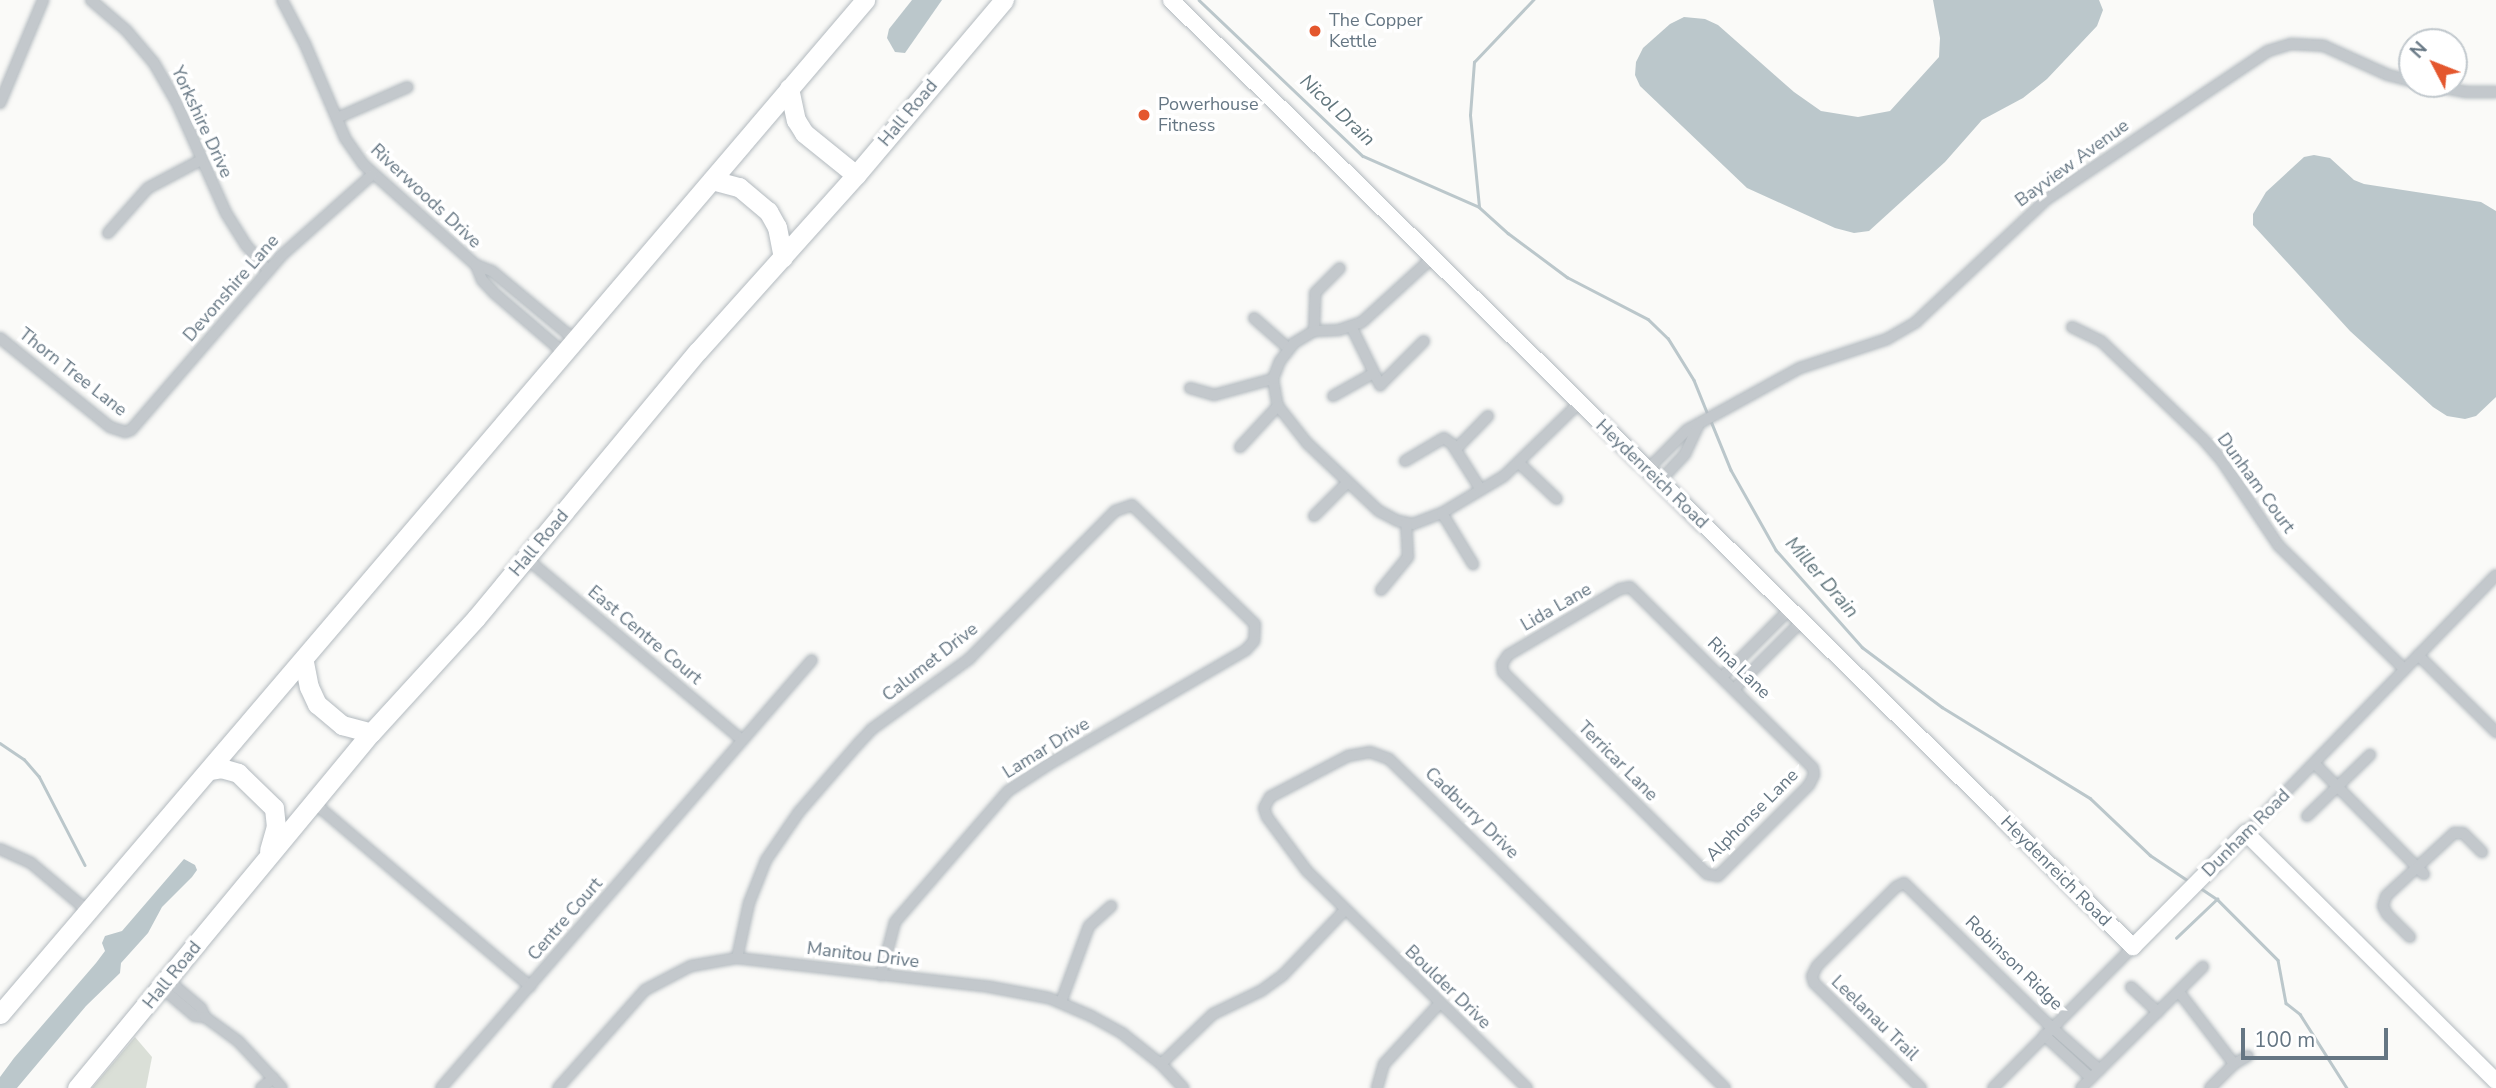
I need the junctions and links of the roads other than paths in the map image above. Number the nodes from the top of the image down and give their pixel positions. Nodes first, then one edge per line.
1 (43, 0) edge
2 (91, 0) edge
3 (282, 0) edge
4 (865, 0) edge
5 (1004, 0) edge
6 (1171, 0) edge
7 (2398, 78) edge
8 (408, 87) dead end
9 (789, 88) junction
10 (2468, 92) edge
11 (2496, 93) edge
12 (0, 103) edge
13 (337, 118) junction
14 (201, 160) junction
15 (372, 175) junction
16 (856, 175) junction
17 (712, 180) junction
18 (108, 233) dead end
19 (783, 257) junction
20 (1432, 258) junction
21 (476, 265) junction
22 (1340, 268) dead end
23 (268, 270) junction
24 (514, 288) junction
25 (503, 301) junction
26 (1254, 318) dead end
27 (2072, 327) dead end
28 (1352, 328) junction
29 (1314, 331) junction
30 (0, 338) edge
31 (1423, 341) dead end
32 (569, 346) junction
33 (1288, 348) junction
34 (1374, 373) junction
35 (1273, 379) junction
36 (1190, 388) dead end
37 (1333, 396) dead end
38 (1578, 403) junction
39 (1278, 406) junction
40 (1488, 416) dead end
41 (1699, 424) junction
42 (125, 432) joint
43 (1240, 447) dead end
44 (1456, 449) junction
45 (1405, 461) dead end
46 (1519, 463) junction
47 (1648, 469) junction
48 (1660, 481) junction
49 (1348, 482) junction
50 (1481, 490) junction
51 (1556, 499) dead end
52 (1442, 513) junction
53 (1314, 516) dead end
54 (1405, 523) junction
55 (526, 558) junction
56 (1473, 564) dead end
57 (2496, 575) edge
58 (1634, 589) joint
59 (1381, 590) dead end
60 (1790, 610) junction
61 (1802, 621) junction
62 (1256, 636) joint
63 (2418, 655) junction
64 (812, 660) dead end
65 (304, 662) junction
66 (1502, 668) joint
67 (2404, 669) junction
68 (1723, 676) junction
69 (1735, 688) junction
70 (2496, 732) edge
71 (371, 733) junction
72 (741, 739) junction
73 (2370, 755) dead end
74 (2315, 764) junction
75 (211, 769) junction
76 (1814, 775) joint
77 (2338, 786) junction
78 (313, 802) junction
79 (2307, 816) dead end
80 (2246, 833) junction
81 (0, 849) edge
82 (2482, 852) dead end
83 (268, 856) junction
84 (2421, 870) junction
85 (1712, 877) joint
86 (1904, 883) joint
87 (1111, 906) dead end
88 (1345, 910) junction
89 (88, 911) junction
90 (2410, 937) dead end
91 (2133, 947) junction
92 (737, 958) junction
93 (2203, 967) dead end
94 (881, 975) junction
95 (165, 984) junction
96 (530, 986) junction
97 (2131, 987) dead end
98 (2179, 992) junction
99 (1060, 1002) junction
100 (1440, 1003) junction
101 (2158, 1012) junction
102 (0, 1014) edge
103 (2053, 1026) junction
104 (2044, 1035) junction
105 (2248, 1056) dead end
106 (2234, 1063) junction
107 (1161, 1064) junction
108 (2100, 1070) junction
109 (274, 1078) junction
110 (2091, 1078) junction
111 (2496, 1081) edge
112 (77, 1088) edge
113 (261, 1088) edge
114 (282, 1088) edge
115 (441, 1088) edge
116 (558, 1088) edge
117 (1183, 1088) edge
118 (1377, 1088) edge
119 (1527, 1088) edge
120 (1726, 1088) edge
121 (1921, 1088) edge
122 (1993, 1088) edge
123 (2081, 1088) edge
124 (2210, 1088) edge

1 - 12 street
2 - 14 street, Yorkshire Drive
3 - 13 street, Riverwoods Drive
4 - 9 highway
5 - 16 highway, Hall Road
6 - 20 street, Heydenreich Road
7 - 41 street, Bayview Avenue
8 - 13 street
9 - 16 highway
9 - 17 highway
10 - 11 street
13 - 15 street, Riverwoods Drive
14 - 18 street
14 - 23 street, Yorkshire Drive
15 - 21 street, Riverwoods Drive
15 - 23 street, Devonshire Lane
16 - 19 highway, Hall Road
17 - 19 highway
17 - 32 highway
19 - 55 highway, Hall Road
20 - 28 street
20 - 38 street, Heydenreich Road
21 - 24 street, Riverwoods Drive
21 - 25 street, Riverwoods Drive
22 - 29 street
23 - 42 street, Devonshire Lane
24 - 25 street
24 - 32 street, Riverwoods Drive
25 - 32 street, Riverwoods Drive
26 - 33 street
27 - 67 street, Dunham Court
28 - 29 street
28 - 34 street
29 - 33 street
30 - 42 street, Thorn Tree Lane
31 - 34 street
32 - 65 highway
33 - 35 street
34 - 37 street
35 - 36 street
35 - 39 street
38 - 46 street
38 - 47 street, Heydenreich Road
39 - 43 street
39 - 49 street
40 - 44 street
41 - 47 street, Bayview Avenue
41 - 48 street
44 - 45 street
44 - 50 street
46 - 50 street
46 - 51 street
47 - 48 street, Heydenreich Road
48 - 60 street, Heydenreich Road
49 - 53 street
49 - 54 street
50 - 52 street
52 - 54 street
52 - 56 street
54 - 59 street
55 - 71 highway, Hall Road
55 - 72 street, East Centre Court
57 - 63 street, Dunham Road
58 - 66 street, Lida Lane
58 - 68 street, Rina Lane
60 - 61 street, Heydenreich Road
60 - 68 street
61 - 69 street
61 - 91 street, Heydenreich Road
62 - 92 street, Calumet Drive
62 - 94 street, Lamar Drive
63 - 67 street, Dunham Road
63 - 70 street
64 - 72 street, Centre Court
65 - 71 highway
65 - 75 highway
66 - 85 street, Terricar Lane
67 - 74 street, Dunham Road
68 - 69 street, Rina Lane
69 - 76 street, Rina Lane
71 - 78 highway, Hall Road
72 - 96 street, Centre Court
73 - 77 street
74 - 77 street
74 - 80 street, Dunham Road
75 - 83 highway
75 - 89 highway
76 - 85 street, Alphonse Lane
77 - 79 street
77 - 84 street
78 - 83 highway, Hall Road
78 - 96 street, Centre Court
80 - 91 street, Dunham Road
80 - 111 street
81 - 89 street
82 - 84 street
83 - 95 highway, Hall Road
84 - 90 street
86 - 103 street, Robinson Ridge
86 - 121 street, Leelanau Trail
87 - 99 street
88 - 100 street, Boulder Drive
88 - 107 street
88 - 120 street, Cadburry Drive
89 - 102 highway
91 - 103 street, Dunham Road
92 - 94 street, Manitou Drive
92 - 116 street, Manitou Drive
93 - 98 street
94 - 99 street, Manitou Drive
95 - 109 street
95 - 112 highway, Hall Road
96 - 115 street
97 - 101 street
98 - 101 street
98 - 106 street
99 - 107 street, Manitou Drive
100 - 118 street
100 - 119 street, Boulder Drive
101 - 108 street
103 - 104 street, Dunham Road
103 - 108 street, Robinson Ridge
104 - 110 street, Robinson Ridge
104 - 122 street, Dunham Road
105 - 106 street
106 - 124 street
107 - 117 street, Manitou Drive
108 - 110 street
109 - 113 street
109 - 114 street
110 - 123 street

